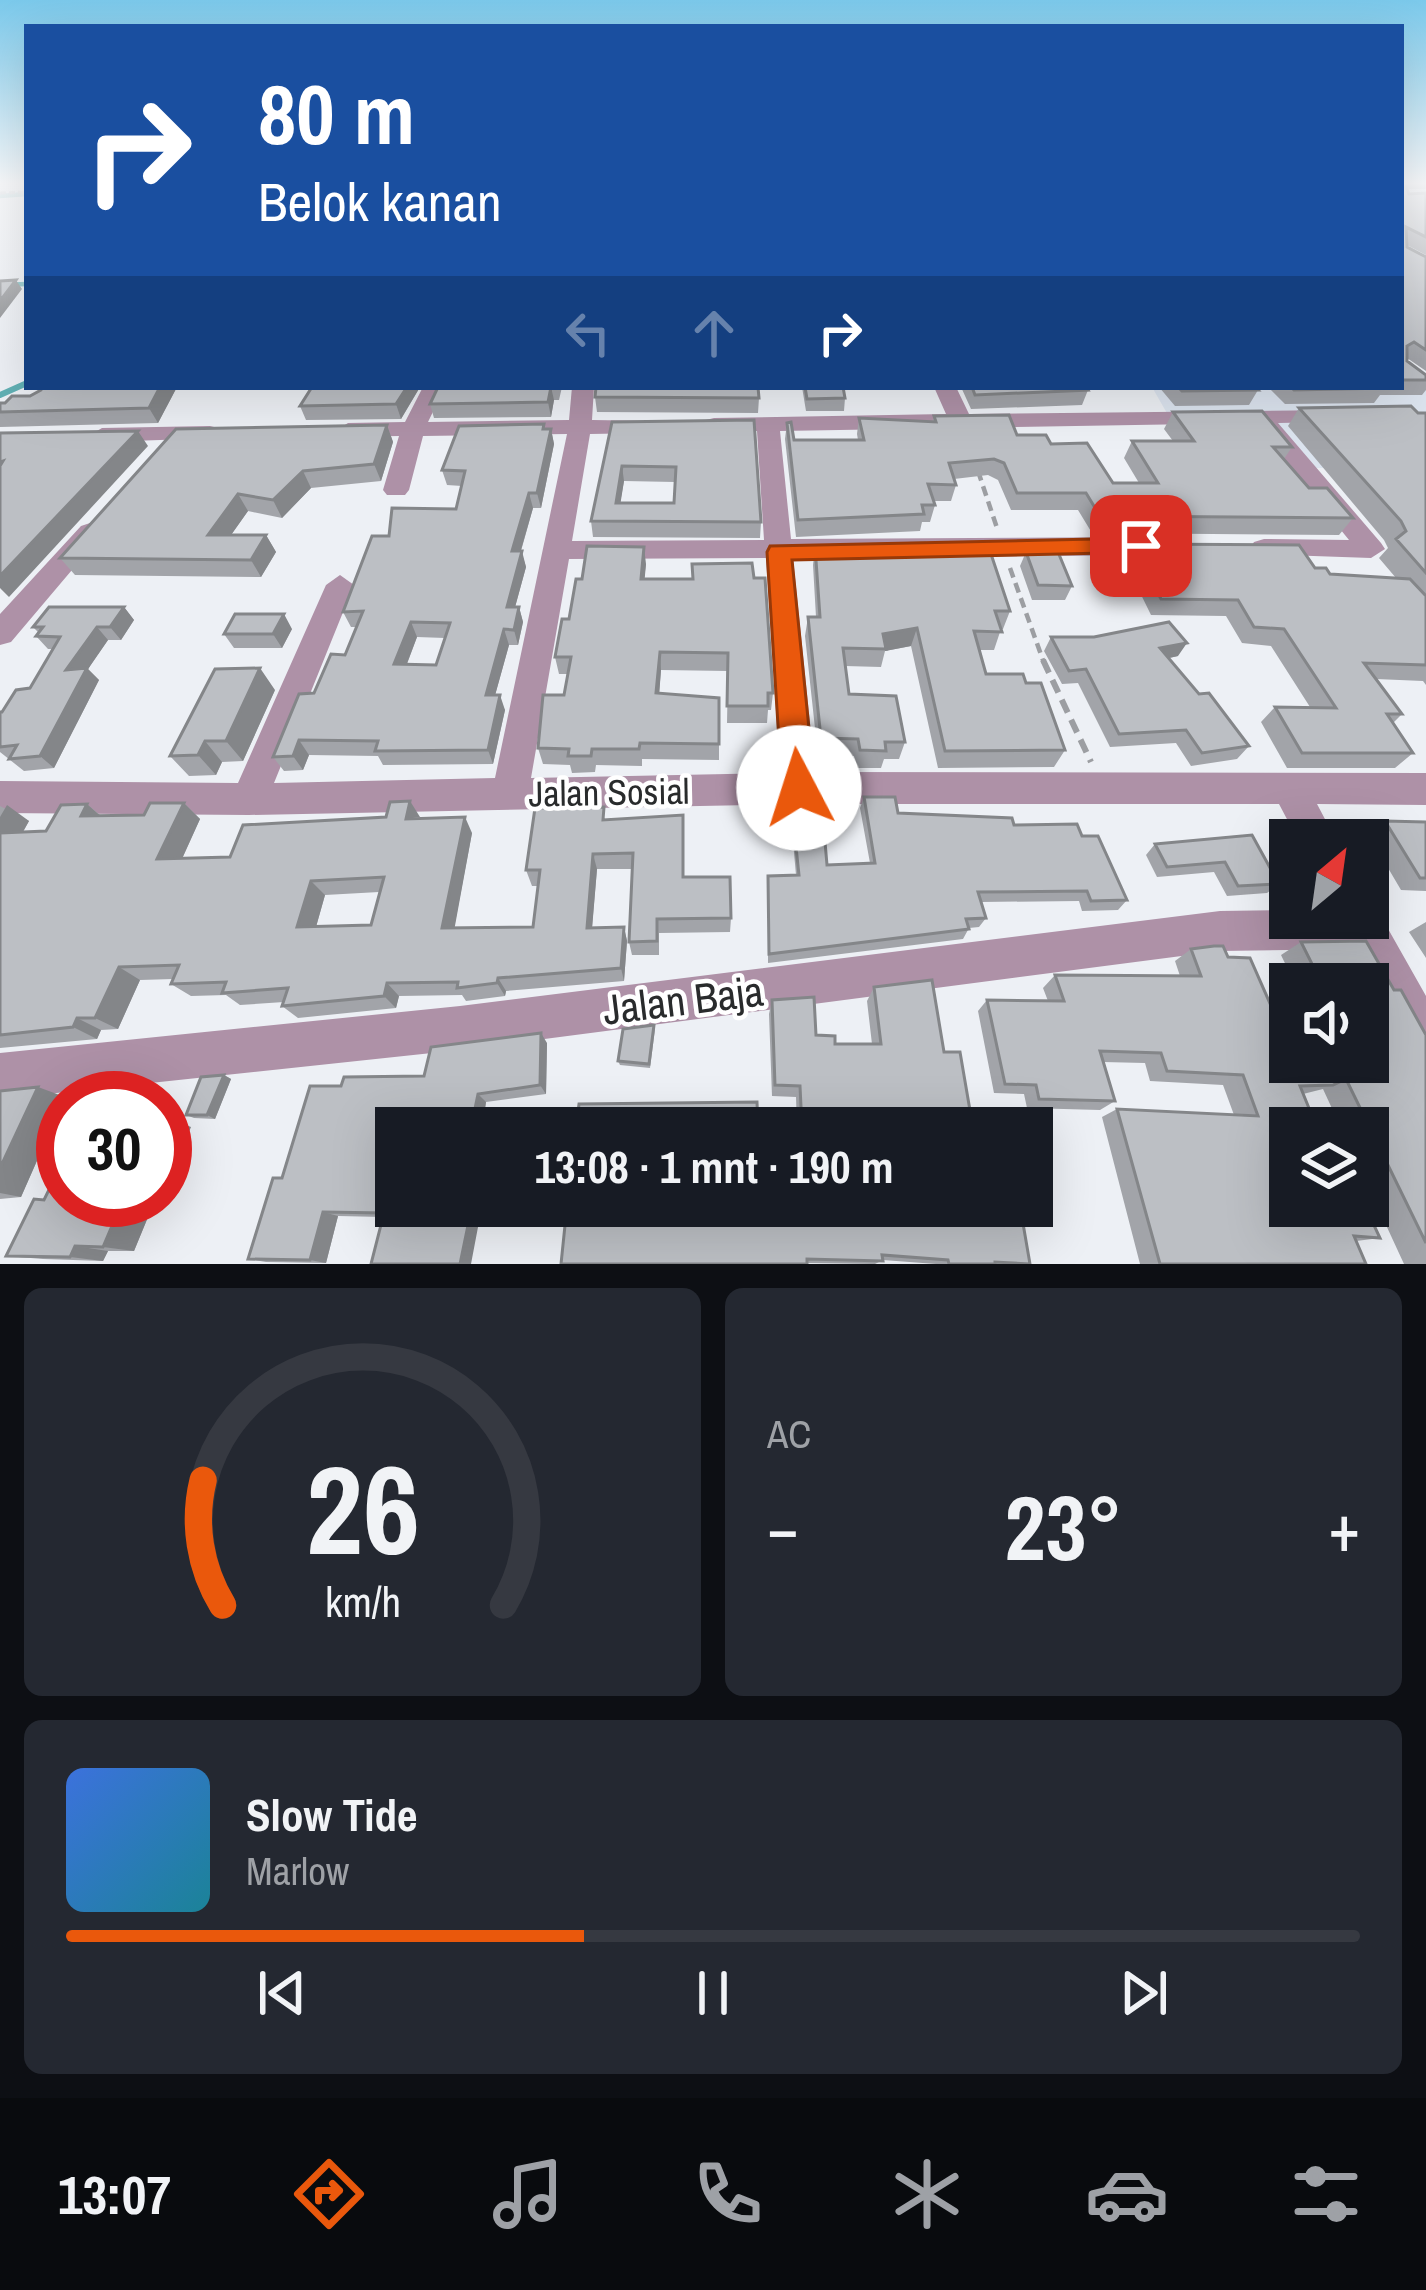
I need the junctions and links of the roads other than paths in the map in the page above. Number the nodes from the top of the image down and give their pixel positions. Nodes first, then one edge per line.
1 (432, 390) edge
2 (583, 390) edge
3 (947, 390) edge
4 (1252, 390) edge
5 (1362, 414) edge
6 (1268, 415) junction
7 (960, 420) junction
8 (768, 424) junction
9 (580, 427) junction
10 (413, 429) junction
11 (319, 431) edge
12 (225, 432) edge
13 (178, 433) junction
14 (67, 435) edge
15 (148, 466) edge
16 (396, 490) dead end
17 (104, 517) edge
18 (1187, 547) edge
19 (1233, 547) edge
20 (556, 550) junction
21 (779, 552) junction
22 (340, 585) dead end
23 (0, 634) edge
24 (799, 788) junction
25 (1289, 788) junction
26 (1426, 789) edge
27 (510, 794) junction
28 (0, 797) edge
29 (249, 799) junction
30 (1306, 819) edge
31 (1269, 929) edge
32 (1371, 939) edge
33 (1426, 1039) edge
34 (0, 1076) edge

1 - 10 street
2 - 9 street
3 - 7 street
4 - 6 street
5 - 6 street
6 - 7 street
6 - 19 street
7 - 8 street
8 - 9 street
8 - 21 street
9 - 10 street
9 - 20 street
10 - 11 street
10 - 16 street
12 - 13 street
13 - 14 street
13 - 15 street
17 - 23 street
18 - 21 street
20 - 21 street
20 - 27 street
21 - 24 street
22 - 29 street
24 - 25 street, Jalan Sosial
24 - 27 street, Jalan Sosial
25 - 26 street, Jalan Sosial
25 - 30 street
27 - 29 street, Jalan Sosial
28 - 29 street, Jalan Sosial
31 - 34 street, Jalan Baja
32 - 33 street

